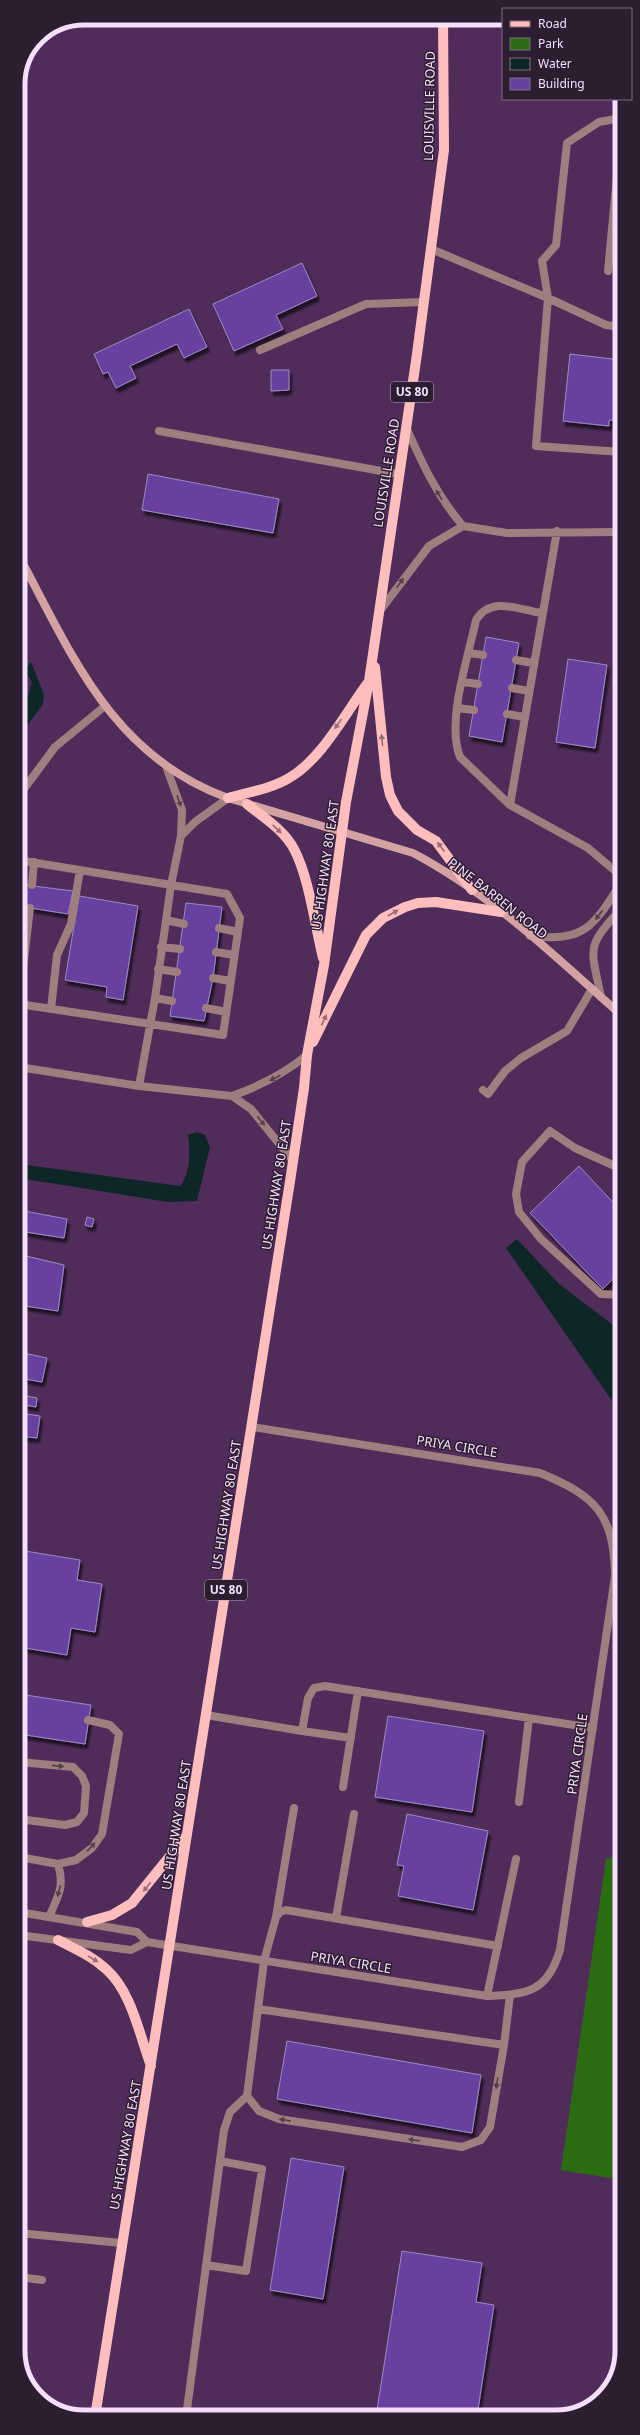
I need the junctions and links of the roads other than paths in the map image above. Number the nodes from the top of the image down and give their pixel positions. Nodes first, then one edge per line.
1 (443, 25) edge
2 (615, 119) edge
3 (615, 197) edge
4 (431, 249) junction
5 (608, 271) dead end
6 (548, 298) junction
7 (424, 302) junction
8 (615, 326) edge
9 (260, 350) dead end
10 (406, 427) junction
11 (159, 431) dead end
12 (615, 452) edge
13 (398, 474) junction
14 (463, 526) junction
15 (557, 531) junction
16 (615, 532) edge
17 (25, 567) edge
18 (541, 613) junction
19 (378, 614) junction
20 (373, 650) junction
21 (469, 654) junction
22 (483, 655) dead end
23 (516, 660) dead end
24 (533, 662) junction
25 (369, 681) junction
26 (463, 682) junction
27 (478, 684) dead end
28 (512, 688) dead end
29 (529, 691) junction
30 (104, 706) junction
31 (457, 708) junction
32 (474, 710) dead end
33 (507, 714) dead end
34 (524, 717) junction
35 (353, 762) joint
36 (167, 768) junction
37 (25, 788) edge
38 (228, 798) junction
39 (247, 804) junction
40 (510, 805) junction
41 (342, 832) junction
42 (181, 836) junction
43 (25, 861) edge
44 (34, 862) junction
45 (80, 870) junction
46 (615, 871) edge
47 (32, 885) dead end
48 (171, 885) junction
49 (472, 890) junction
50 (615, 891) edge
51 (30, 908) dead end
52 (501, 912) junction
53 (615, 916) edge
54 (166, 920) junction
55 (184, 924) dead end
56 (219, 928) dead end
57 (238, 932) junction
58 (530, 936) junction
59 (161, 946) junction
60 (25, 948) edge
61 (180, 949) dead end
62 (216, 952) dead end
63 (234, 955) junction
64 (324, 965) junction
65 (158, 969) junction
66 (177, 972) dead end
67 (212, 978) dead end
68 (230, 981) junction
69 (592, 989) junction
70 (601, 997) junction
71 (155, 998) junction
72 (172, 1001) dead end
73 (25, 1004) edge
74 (206, 1008) dead end
75 (50, 1009) junction
76 (615, 1009) edge
77 (226, 1012) junction
78 (150, 1024) junction
79 (307, 1055) junction
80 (25, 1068) edge
81 (139, 1086) junction
82 (483, 1090) dead end
83 (232, 1096) junction
84 (293, 1161) junction
85 (615, 1165) edge
86 (615, 1294) edge
87 (252, 1427) junction
88 (358, 1691) junction
89 (206, 1715) junction
90 (529, 1718) junction
91 (88, 1720) dead end
92 (593, 1728) junction
93 (302, 1731) junction
94 (351, 1738) junction
95 (25, 1763) edge
96 (343, 1787) dead end
97 (519, 1802) dead end
98 (294, 1808) dead end
99 (354, 1814) dead end
100 (25, 1820) edge
101 (188, 1834) junction
102 (25, 1858) edge
103 (516, 1859) dead end
104 (58, 1864) junction
105 (25, 1913) edge
106 (49, 1916) junction
107 (276, 1917) junction
108 (336, 1918) junction
109 (87, 1922) junction
110 (25, 1937) edge
111 (58, 1940) junction
112 (147, 1942) junction
113 (170, 1946) junction
114 (498, 1946) junction
115 (264, 1961) junction
116 (510, 1995) junction
117 (487, 1996) junction
118 (258, 2009) junction
119 (504, 2044) junction
120 (151, 2067) junction
121 (247, 2096) junction
122 (220, 2161) junction
123 (25, 2234) edge
124 (121, 2243) junction
125 (206, 2265) junction
126 (25, 2278) edge
127 (42, 2280) dead end
128 (96, 2410) edge
129 (187, 2410) edge

1 - 4 main road, LOUISVILLE ROAD / US 80
2 - 6 street
3 - 5 street
4 - 6 street
4 - 7 main road, LOUISVILLE ROAD / US 80
6 - 8 street
6 - 12 street
7 - 9 street
7 - 10 main road, LOUISVILLE ROAD / US 80
10 - 13 main road, LOUISVILLE ROAD / US 80
14 -> 10 street
11 - 13 street
13 - 19 main road, LOUISVILLE ROAD / US 80
14 - 15 street
19 -> 14 street
15 - 16 street
15 - 18 street
17 - 30 street, PINE BARREN ROAD
18 - 21 street
18 - 24 street
19 - 20 main road, LOUISVILLE ROAD / US 80
20 - 25 main road, LOUISVILLE ROAD / US 80
49 -> 20 main road
21 - 22 street
21 - 26 street
23 - 24 street
24 - 29 street
25 - 35 main road, LOUISVILLE ROAD / US 80
25 -> 38 main road
26 - 27 street
26 - 31 street
28 - 29 street
29 - 34 street
30 - 36 street, PINE BARREN ROAD
30 - 37 street
31 - 32 street
31 - 40 street
33 - 34 street
34 - 40 street
35 - 41 main road, US HIGHWAY 80 EAST / US 80
36 - 38 street, PINE BARREN ROAD
36 -> 42 street
38 - 39 street, PINE BARREN ROAD
38 - 42 street
39 - 41 street, PINE BARREN ROAD
39 -> 64 main road
40 - 46 street
41 - 49 street, PINE BARREN ROAD
41 - 64 main road, US HIGHWAY 80 EAST / US 80
42 - 48 street
43 - 44 street
44 - 45 street
44 - 47 street
45 - 48 street
45 - 75 street
48 - 54 street
48 - 57 street
49 - 52 street, PINE BARREN ROAD
50 -> 58 street
51 - 60 street
52 - 58 street, PINE BARREN ROAD
79 -> 52 main road
53 - 70 street
54 - 55 street
54 - 59 street
56 - 57 street
57 - 63 street
58 - 69 street, PINE BARREN ROAD
59 - 61 street
59 - 65 street
62 - 63 street
63 - 68 street
64 - 79 main road, US HIGHWAY 80 EAST / US 80
65 - 66 street
65 - 71 street
67 - 68 street
68 - 77 street
69 - 70 street, PINE BARREN ROAD
69 - 82 street
70 - 76 street, PINE BARREN ROAD
71 - 72 street
71 - 78 street
73 - 75 street
74 - 77 street
75 - 78 street
77 - 78 street
78 - 81 street
79 -> 83 street
79 - 84 main road, US HIGHWAY 80 EAST / US 80
80 - 81 street
81 - 83 street
83 -> 84 street
84 - 87 main road, US HIGHWAY 80 EAST / US 80
85 - 86 street
87 - 89 main road, US HIGHWAY 80 EAST / US 80
87 - 92 street, PRIYA CIRCLE
88 - 90 street
88 - 93 street
88 - 94 street
89 - 93 street
89 - 101 main road, US HIGHWAY 80 EAST / US 80
90 - 92 street
90 - 97 street
104 -> 91 street
92 - 116 street, PRIYA CIRCLE
93 - 94 street
94 - 96 street
95 -> 100 street
98 - 107 street
99 - 108 street
101 -> 109 main road
101 - 113 main road, US HIGHWAY 80 EAST / US 80
102 - 104 street
103 - 114 street
104 -> 106 street
105 - 106 street
106 - 109 street
107 - 108 street
107 - 115 street
108 - 114 street
109 - 112 street
110 - 111 street
111 - 112 street
111 -> 120 main road
112 - 113 street, PRIYA CIRCLE
113 - 115 street, PRIYA CIRCLE
113 - 120 main road, US HIGHWAY 80 EAST / US 80
114 - 117 street
115 - 117 street, PRIYA CIRCLE
115 - 118 street
116 - 117 street, PRIYA CIRCLE
116 - 119 street
118 - 119 street
118 - 121 street
119 -> 121 street
120 - 124 main road, US HIGHWAY 80 EAST / US 80
121 - 122 street
122 - 125 street
122 - 125 street
123 - 124 street
124 - 128 main road, US HIGHWAY 80 EAST / US 80
125 - 129 street
126 - 127 street

